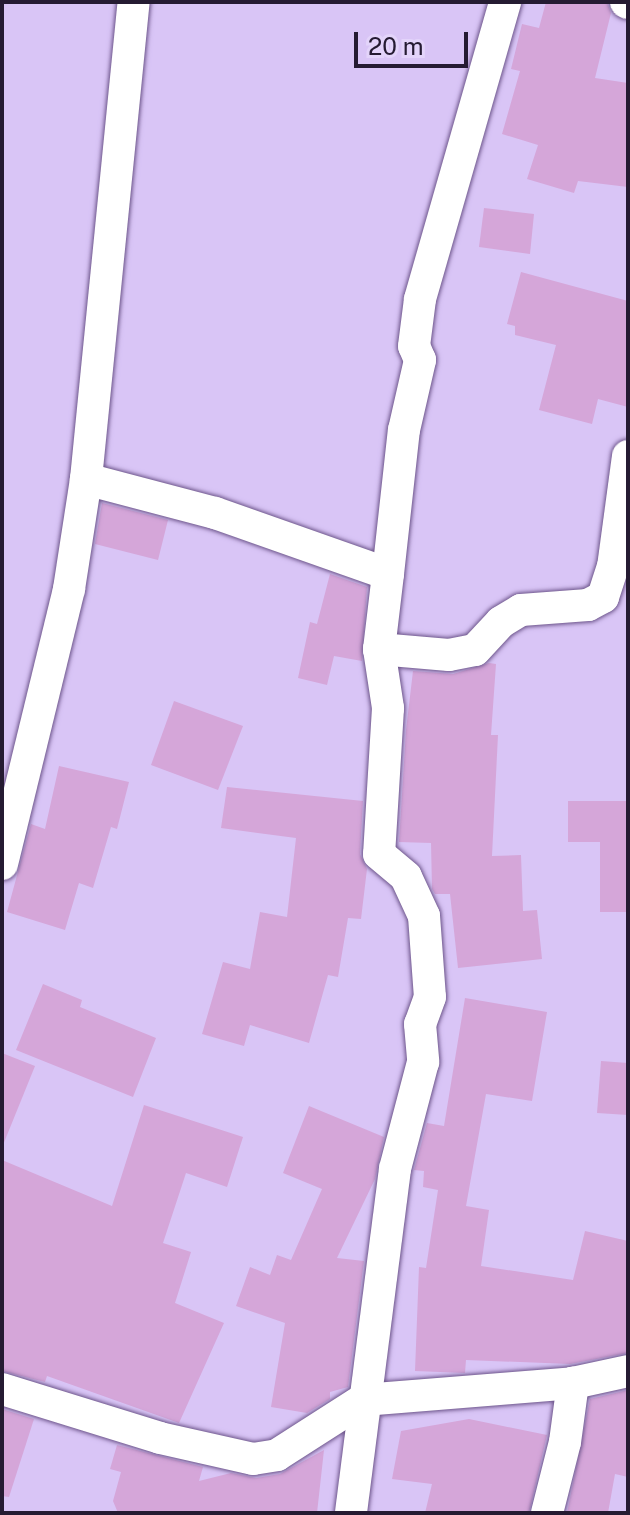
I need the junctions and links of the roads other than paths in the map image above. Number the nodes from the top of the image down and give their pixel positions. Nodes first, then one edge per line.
1 (134, 2) edge
2 (505, 2) edge
3 (628, 456) edge
4 (86, 479) junction
5 (388, 574) junction
6 (379, 649) junction
7 (2, 864) edge
8 (628, 1371) edge
9 (573, 1383) junction
10 (2, 1389) edge
11 (363, 1400) junction
12 (351, 1513) edge
13 (547, 1513) edge

1 - 4 street
2 - 5 street
3 - 6 street
4 - 5 street
4 - 7 street
5 - 6 street
6 - 11 street
8 - 9 street
9 - 11 street
9 - 13 street
10 - 11 street
11 - 12 street

